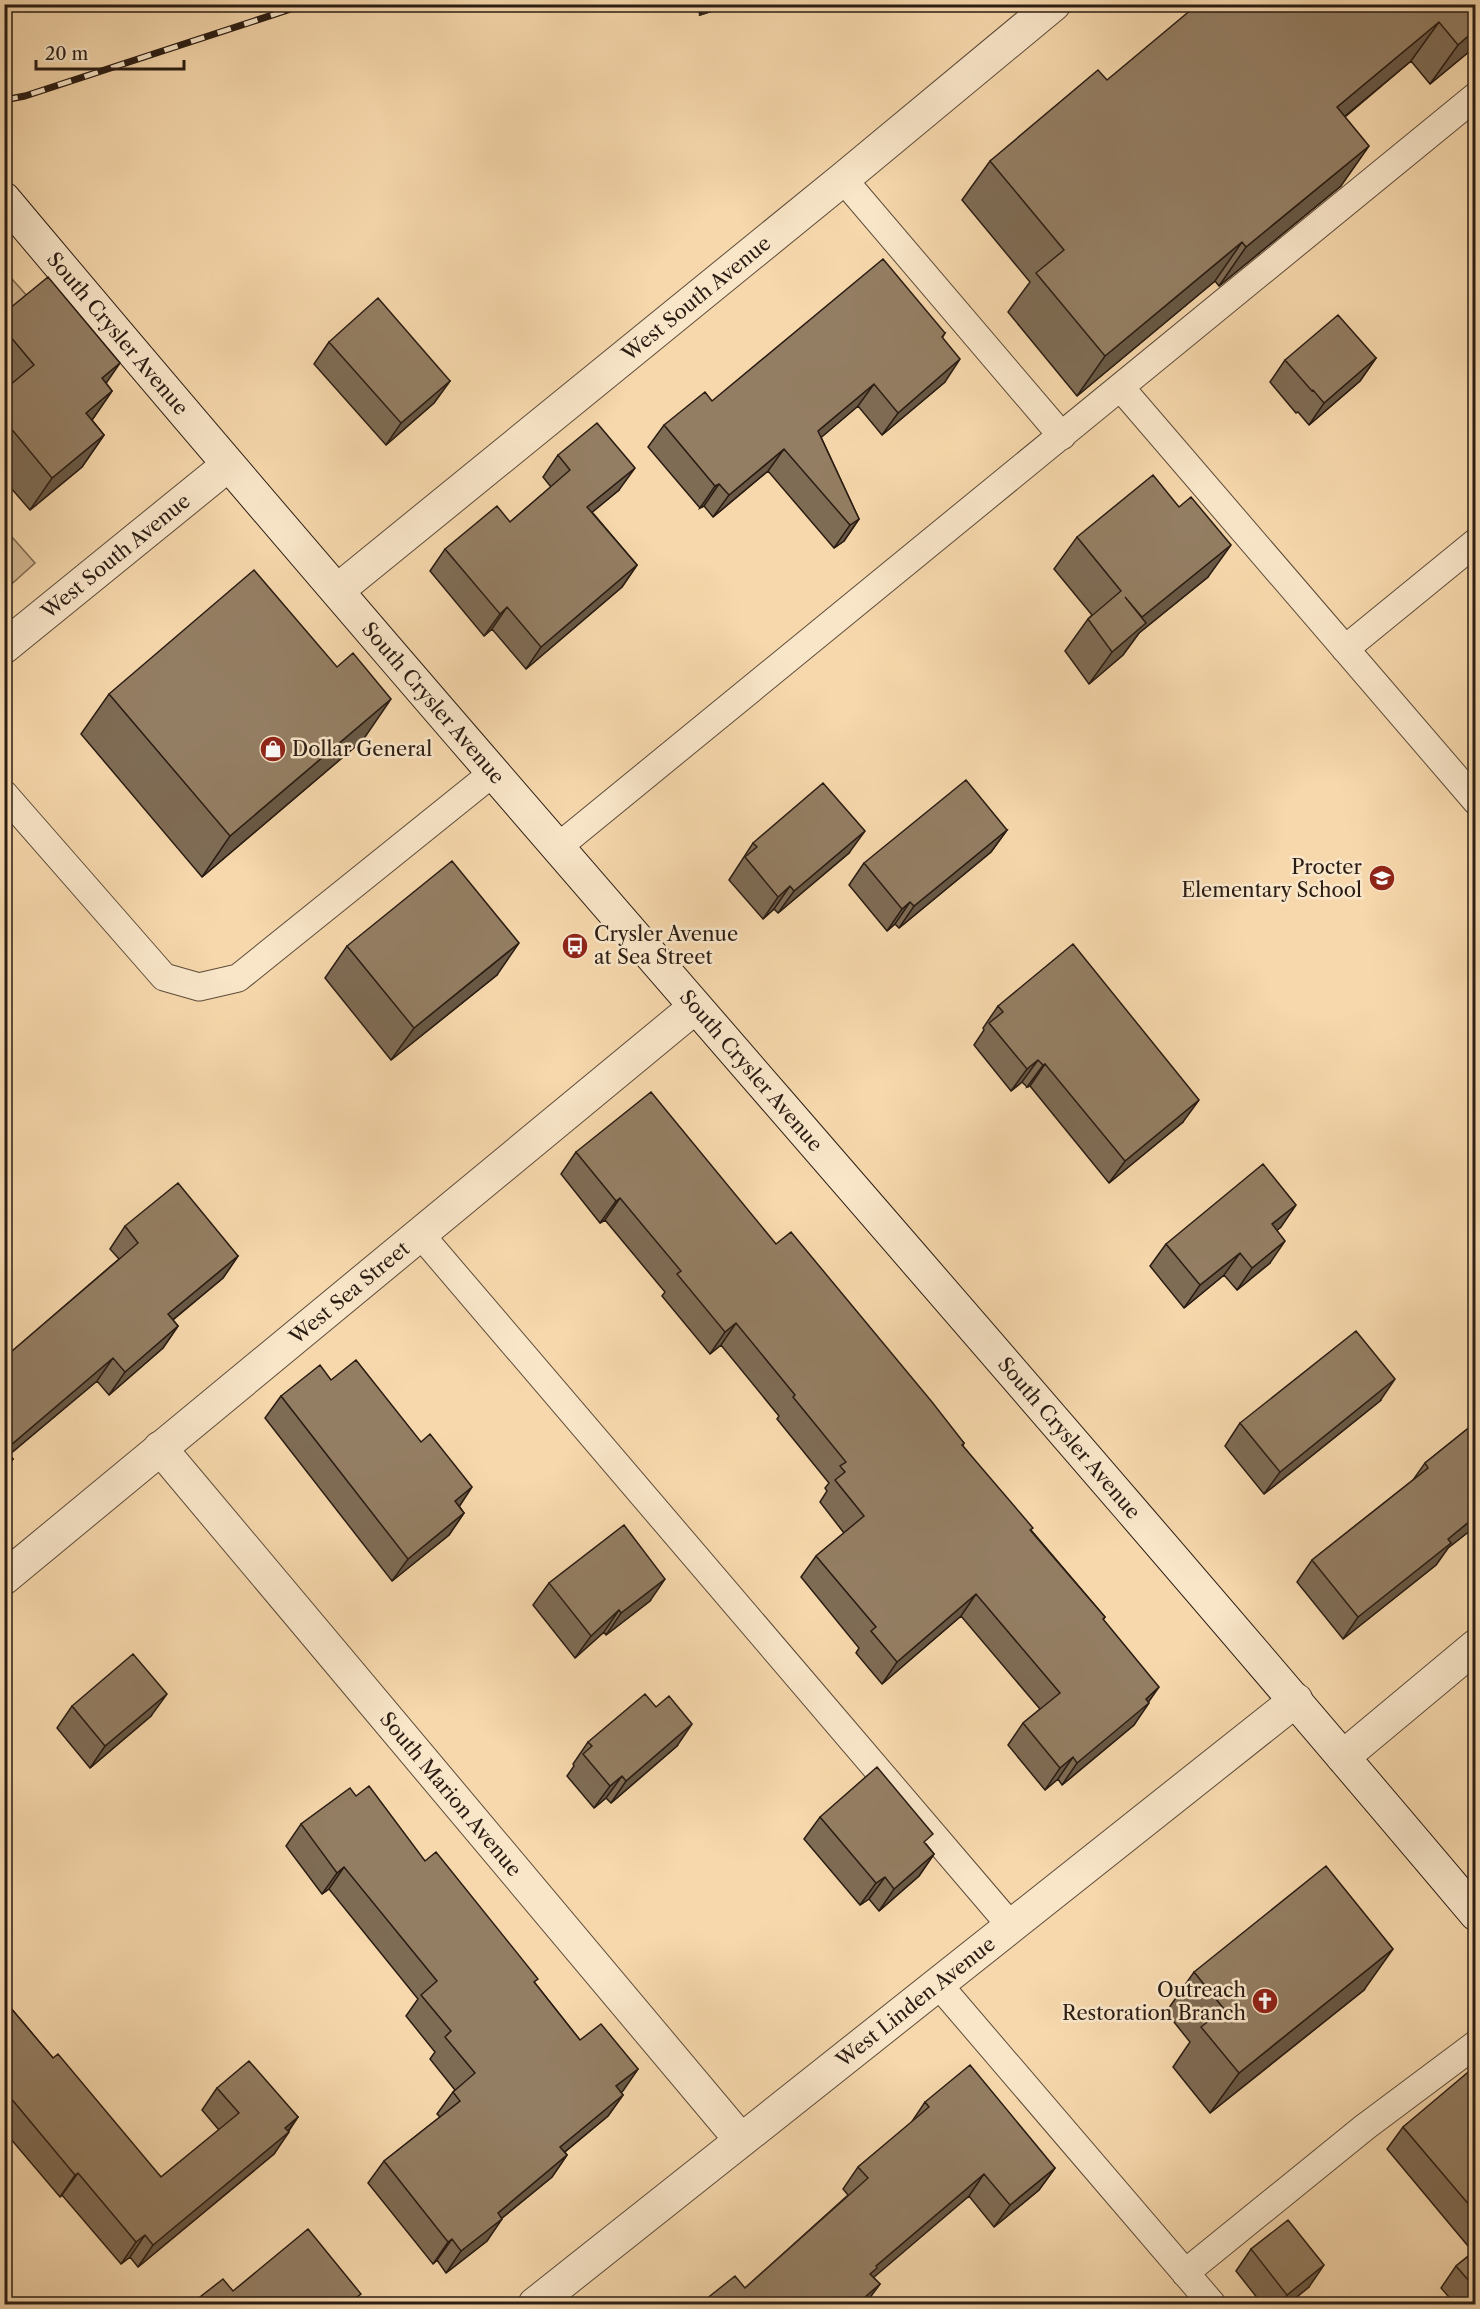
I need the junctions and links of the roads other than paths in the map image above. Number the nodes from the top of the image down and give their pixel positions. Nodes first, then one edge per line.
1 (1054, 4) edge
2 (1476, 96) edge
3 (843, 179) junction
4 (4, 199) edge
5 (1121, 388) junction
6 (1062, 436) junction
7 (228, 465) junction
8 (1476, 542) edge
9 (338, 590) junction
10 (4, 647) edge
11 (1345, 649) junction
12 (494, 772) junction
13 (4, 795) edge
14 (1476, 801) edge
15 (558, 847) junction
16 (695, 1007) junction
17 (420, 1234) junction
18 (160, 1448) junction
19 (4, 1578) edge
20 (1476, 1646) edge
21 (1296, 1700) junction
22 (1343, 1757) junction
23 (1476, 1914) edge
24 (1011, 1926) junction
25 (938, 1984) junction
26 (1476, 2044) edge
27 (741, 2140) junction
28 (1185, 2273) junction
29 (535, 2304) edge
30 (1212, 2304) edge

1 - 3 street, West South Avenue
2 - 5 lane
3 - 6 lane
3 - 9 street, West South Avenue
4 - 7 street, South Crysler Avenue
5 - 6 lane
5 - 11 lane
6 - 15 lane
7 - 9 street, South Crysler Avenue
7 - 10 street, West South Avenue
8 - 11 lane
9 - 12 street, South Crysler Avenue
11 - 14 lane
12 - 13 lane
12 - 15 street, South Crysler Avenue
15 - 16 street, South Crysler Avenue
16 - 17 street, West Sea Street
16 - 21 street, South Crysler Avenue
17 - 18 street, West Sea Street
17 - 24 lane
18 - 19 street, West Sea Street
18 - 27 street, South Marion Avenue
20 - 22 street
21 - 22 street, South Crysler Avenue
21 - 24 street, West Linden Avenue
22 - 23 street, South Crysler Avenue
24 - 25 street, West Linden Avenue
25 - 27 street, West Linden Avenue
25 - 28 lane
26 - 28 lane
27 - 29 street, West Linden Avenue
28 - 30 lane

